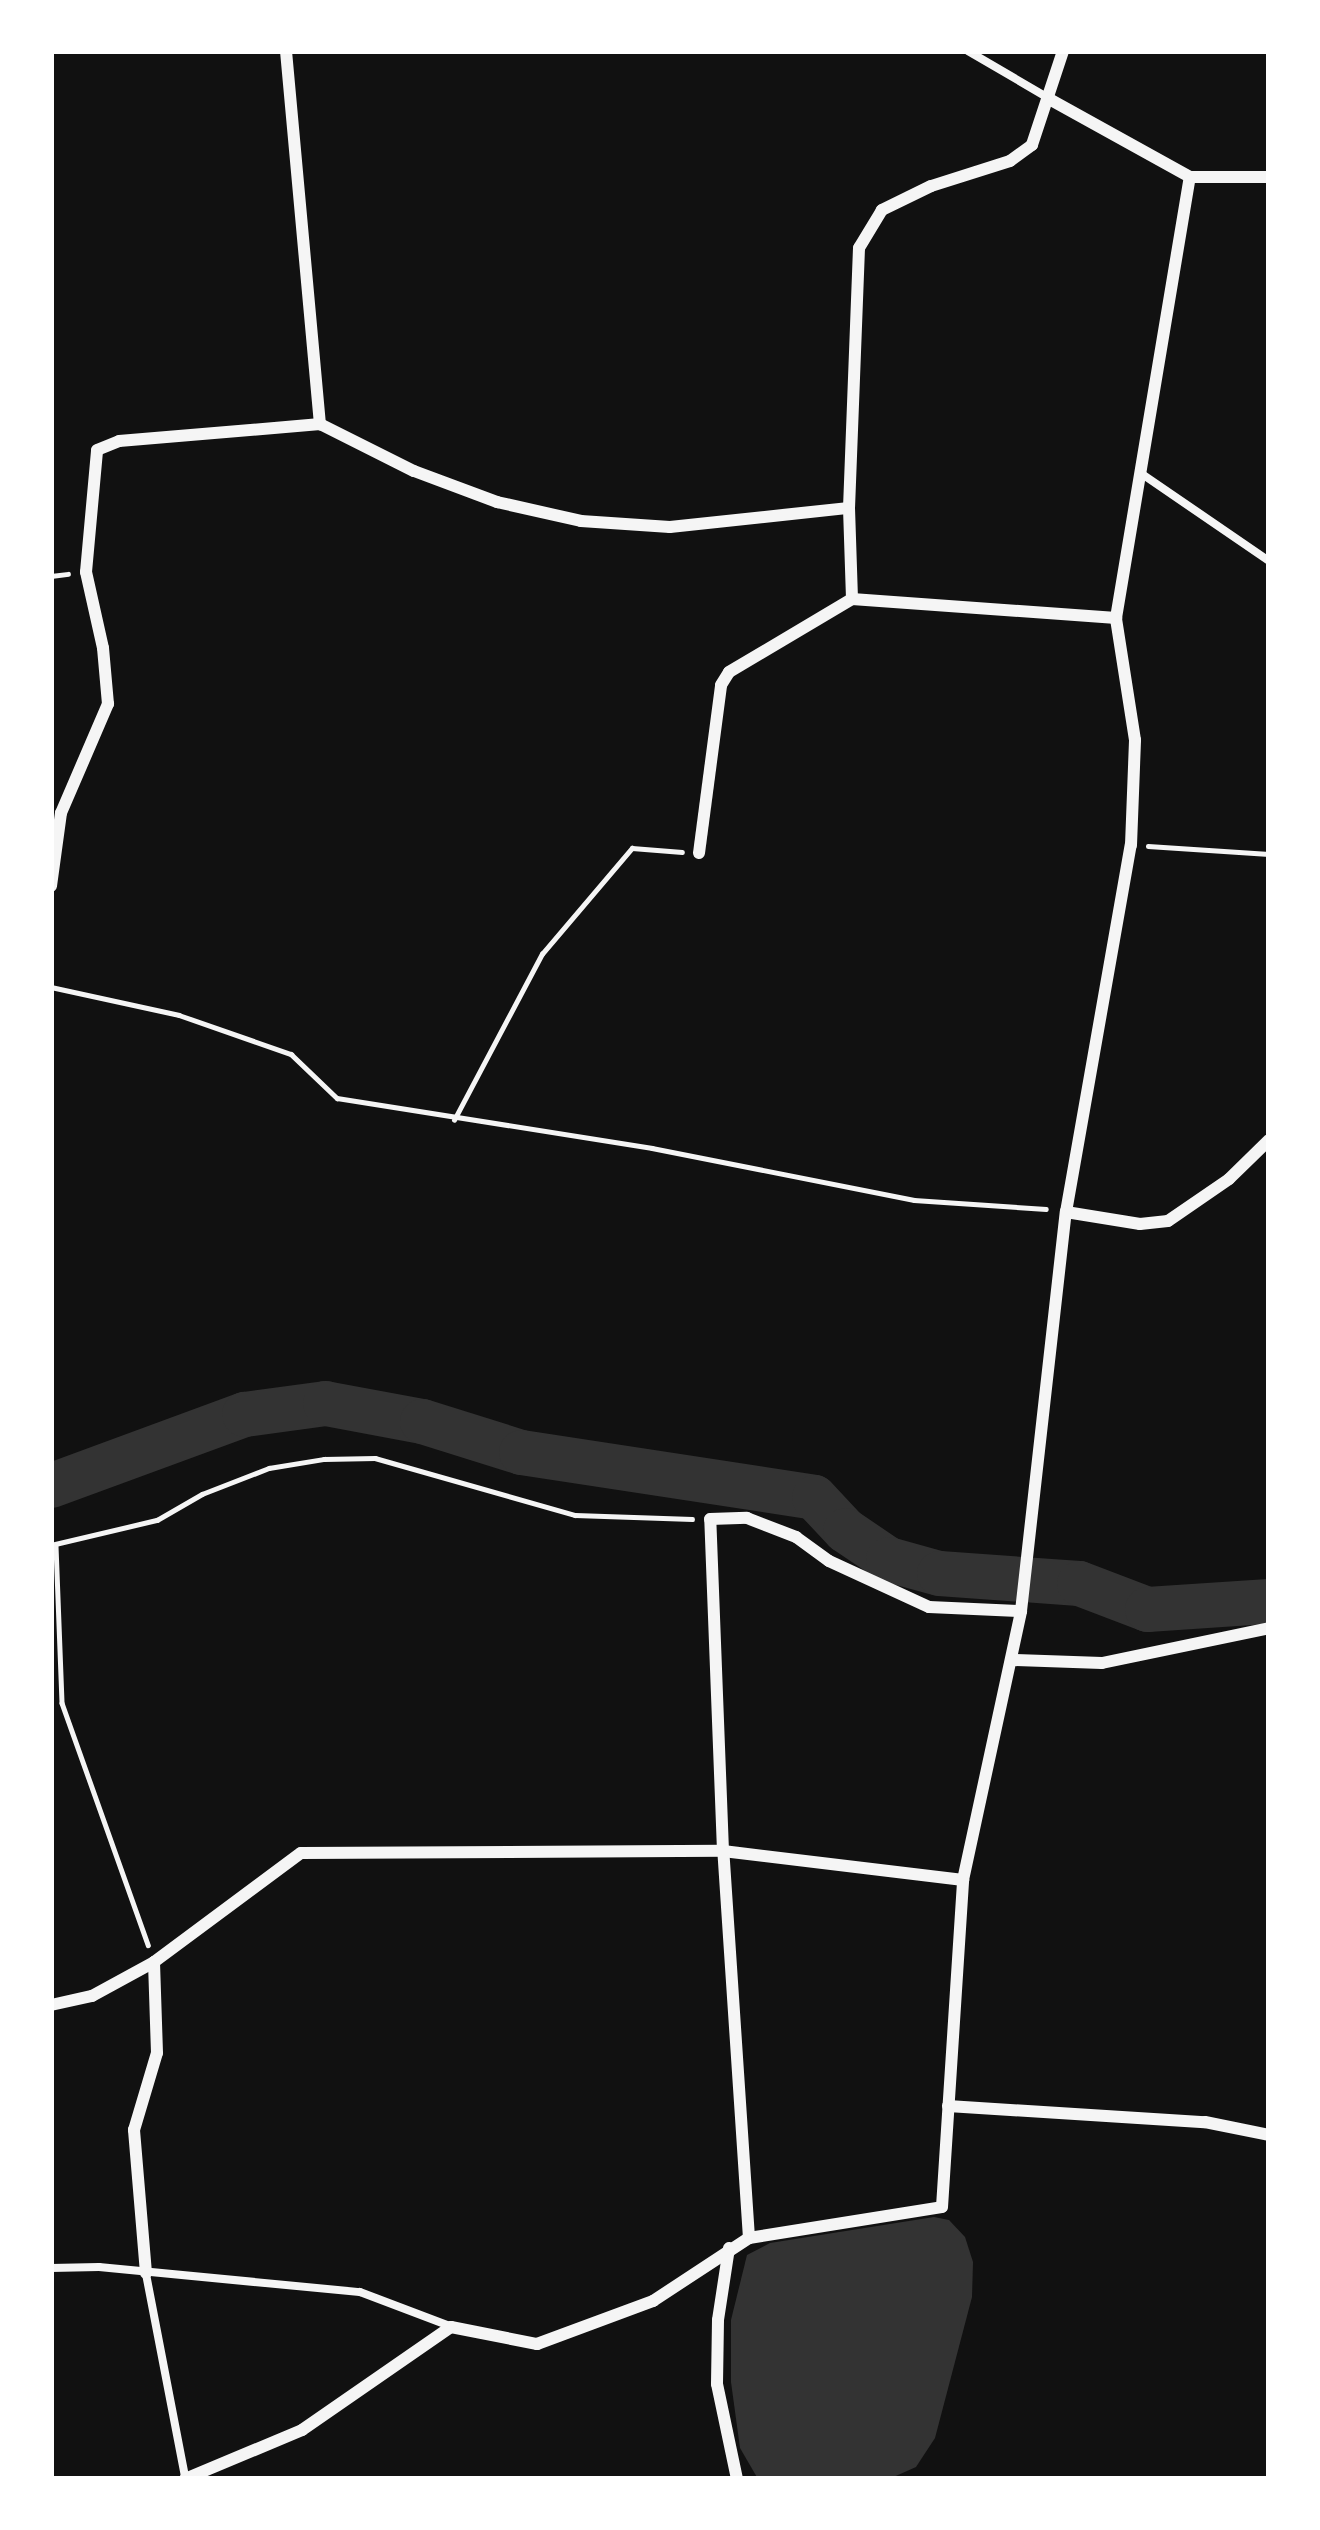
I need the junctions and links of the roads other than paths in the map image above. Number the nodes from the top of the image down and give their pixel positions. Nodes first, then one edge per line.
1 (286, 51) edge
2 (968, 51) edge
3 (1063, 51) edge
4 (1051, 100) junction
5 (1190, 177) junction
6 (1269, 177) edge
7 (320, 424) junction
8 (1142, 473) junction
9 (849, 508) junction
10 (1269, 561) edge
11 (852, 599) junction
12 (1116, 618) junction
13 (699, 853) road end
14 (51, 886) edge
15 (1269, 1140) edge
16 (1066, 1212) junction
17 (1022, 1611) junction
18 (1269, 1628) edge
19 (1013, 1660) junction
20 (723, 1851) junction
21 (962, 1880) junction
22 (154, 1961) junction
23 (51, 2006) edge
24 (948, 2106) junction
25 (1269, 2135) edge
26 (749, 2238) junction
27 (729, 2248) junction
28 (51, 2268) edge
29 (146, 2273) junction
30 (451, 2327) junction
31 (185, 2479) edge
32 (737, 2479) edge

1 - 7 street
2 - 4 lane
3 - 4 street
4 - 5 street
4 - 9 street
5 - 6 street
5 - 8 street
7 - 9 street
7 - 14 street
8 - 10 lane
8 - 12 street
9 - 11 street
11 - 12 street
11 - 13 street
12 - 16 street
15 - 16 street
16 - 17 street
17 - 19 street
17 - 20 street
18 - 19 street
19 - 21 street
20 - 21 street
20 - 22 street
20 - 26 street
21 - 24 street
22 - 23 street
22 - 29 street
24 - 25 street
24 - 26 street
26 - 27 street
27 - 30 street
27 - 32 street
28 - 29 lane
29 - 30 lane
29 - 31 lane
30 - 31 street

